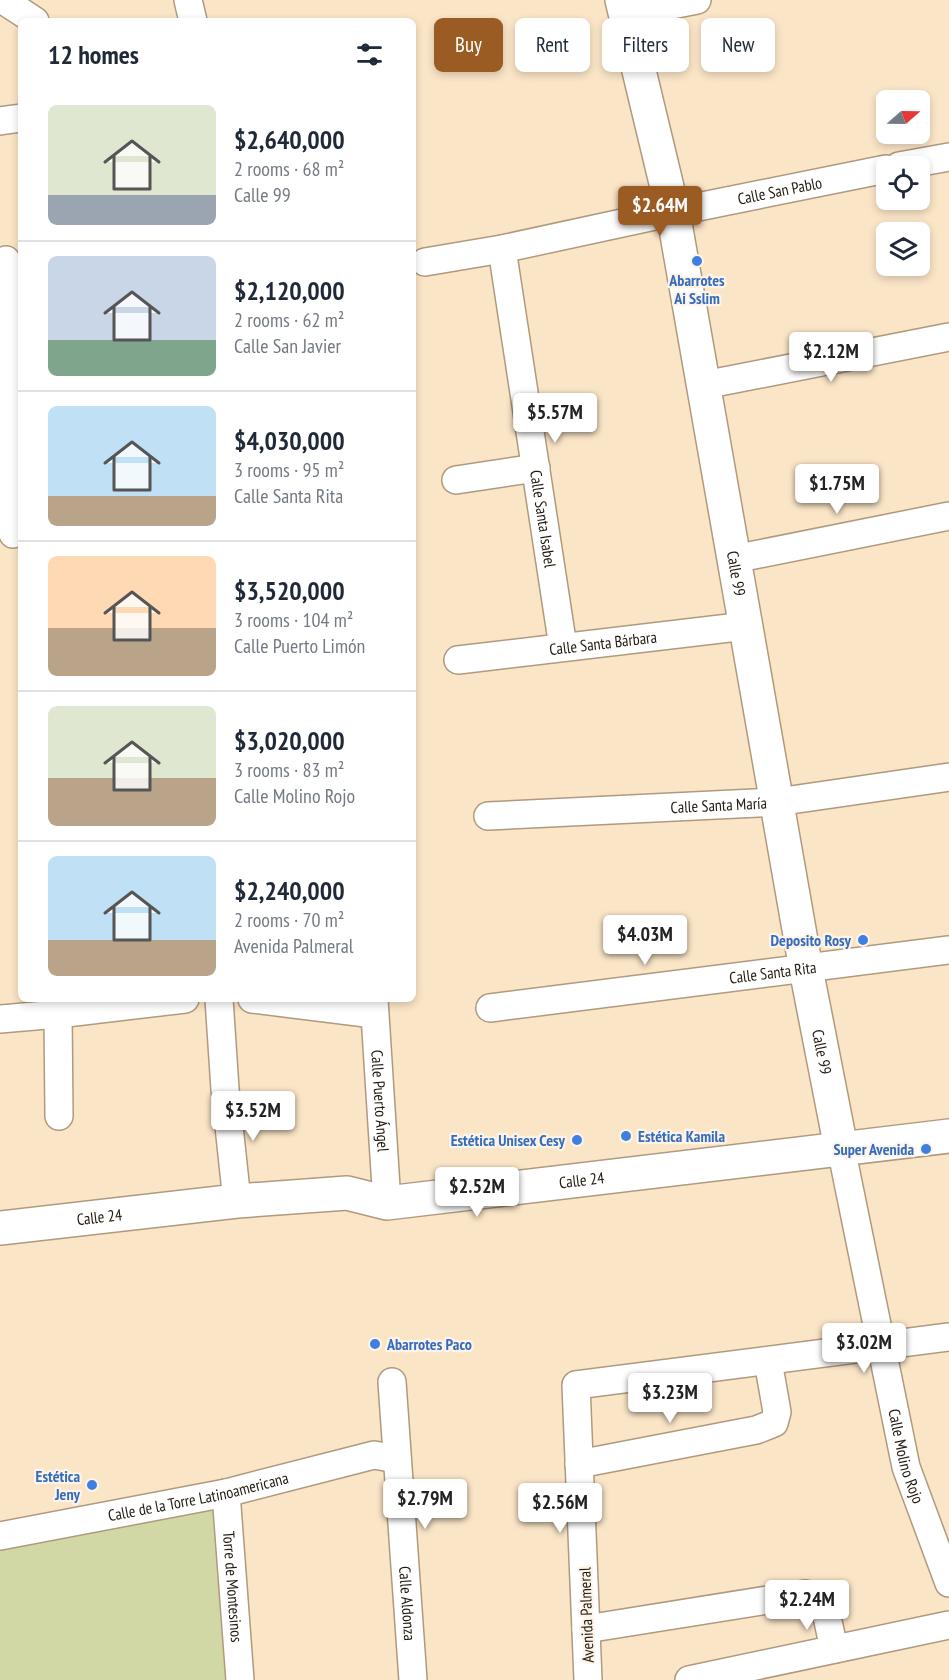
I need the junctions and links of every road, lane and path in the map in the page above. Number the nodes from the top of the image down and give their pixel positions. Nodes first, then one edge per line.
1 (3, 0) edge
2 (188, 0) edge
3 (697, 0) edge
4 (624, 7) edge
5 (30, 18) edge
6 (192, 18) edge
7 (18, 118) edge
8 (0, 121) edge
9 (949, 157) edge
10 (930, 160) edge
11 (876, 171) edge
12 (673, 212) junction
13 (502, 249) junction
14 (6, 260) dead end
15 (425, 262) dead end
16 (949, 337) edge
17 (2, 356) edge
18 (704, 385) junction
19 (536, 468) junction
20 (456, 480) dead end
21 (949, 516) edge
22 (11, 534) edge
23 (734, 559) junction
24 (746, 626) junction
25 (563, 647) junction
26 (458, 660) dead end
27 (949, 777) edge
28 (777, 802) junction
29 (488, 816) dead end
30 (949, 950) edge
31 (806, 969) junction
32 (160, 1002) edge
33 (219, 1002) edge
34 (298, 1002) edge
35 (374, 1007) edge
36 (490, 1008) dead end
37 (58, 1014) junction
38 (0, 1018) edge
39 (58, 1116) dead end
40 (949, 1136) edge
41 (841, 1148) junction
42 (237, 1201) junction
43 (387, 1203) junction
44 (0, 1228) edge
45 (949, 1337) edge
46 (881, 1346) junction
47 (768, 1360) junction
48 (392, 1382) dead end
49 (397, 1459) junction
50 (579, 1464) junction
51 (226, 1493) junction
52 (0, 1536) edge
53 (949, 1583) edge
54 (949, 1625) edge
55 (586, 1629) junction
56 (834, 1649) junction
57 (240, 1680) edge
58 (413, 1680) edge
59 (588, 1680) edge
60 (689, 1680) edge

1 - 5 street
2 - 6 street
3 - 4 street
4 - 12 street, Calle 99
7 - 8 street
9 - 10 street
11 - 12 street, Calle San Pablo
12 - 13 street, Calle San Pablo
12 - 18 street, Calle 99
13 - 15 street, Calle San Pablo
13 - 19 street, Calle Santa Isabel
14 - 17 street
16 - 18 street
17 - 22 street
18 - 23 street, Calle 99
19 - 20 street
19 - 25 street, Calle Santa Isabel
21 - 23 street
23 - 24 street, Calle 99
24 - 25 street, Calle Santa Bárbara
24 - 28 street, Calle 99
25 - 26 street, Calle Santa Bárbara
27 - 28 street, Calle Santa María
28 - 29 street, Calle Santa María
28 - 31 street, Calle 99
30 - 31 street, Calle Santa Rita
31 - 36 street, Calle Santa Rita
31 - 41 street, Calle 99
32 - 37 street
33 - 42 street
34 - 35 street
35 - 43 street, Calle Puerto Ángel
37 - 38 street
37 - 39 street
40 - 41 street, Calle 24
41 - 43 street, Calle 24
41 - 46 street, Calle Molino Rojo
42 - 43 street, Calle 24
42 - 44 street, Calle 24
45 - 46 street, Avenida Palmeral
46 - 47 street, Avenida Palmeral
46 - 53 street, Calle Molino Rojo
47 - 50 street
47 - 50 street, Avenida Palmeral
48 - 49 street, Calle Aldonza
49 - 51 street, Calle de la Torre Latinoamericana
49 - 58 street, Calle Aldonza
50 - 55 street, Avenida Palmeral
51 - 52 street, Calle de la Torre Latinoamericana
51 - 57 street, Torre de Montesinos
54 - 56 street
55 - 56 street
55 - 59 street, Avenida Palmeral
56 - 60 street

